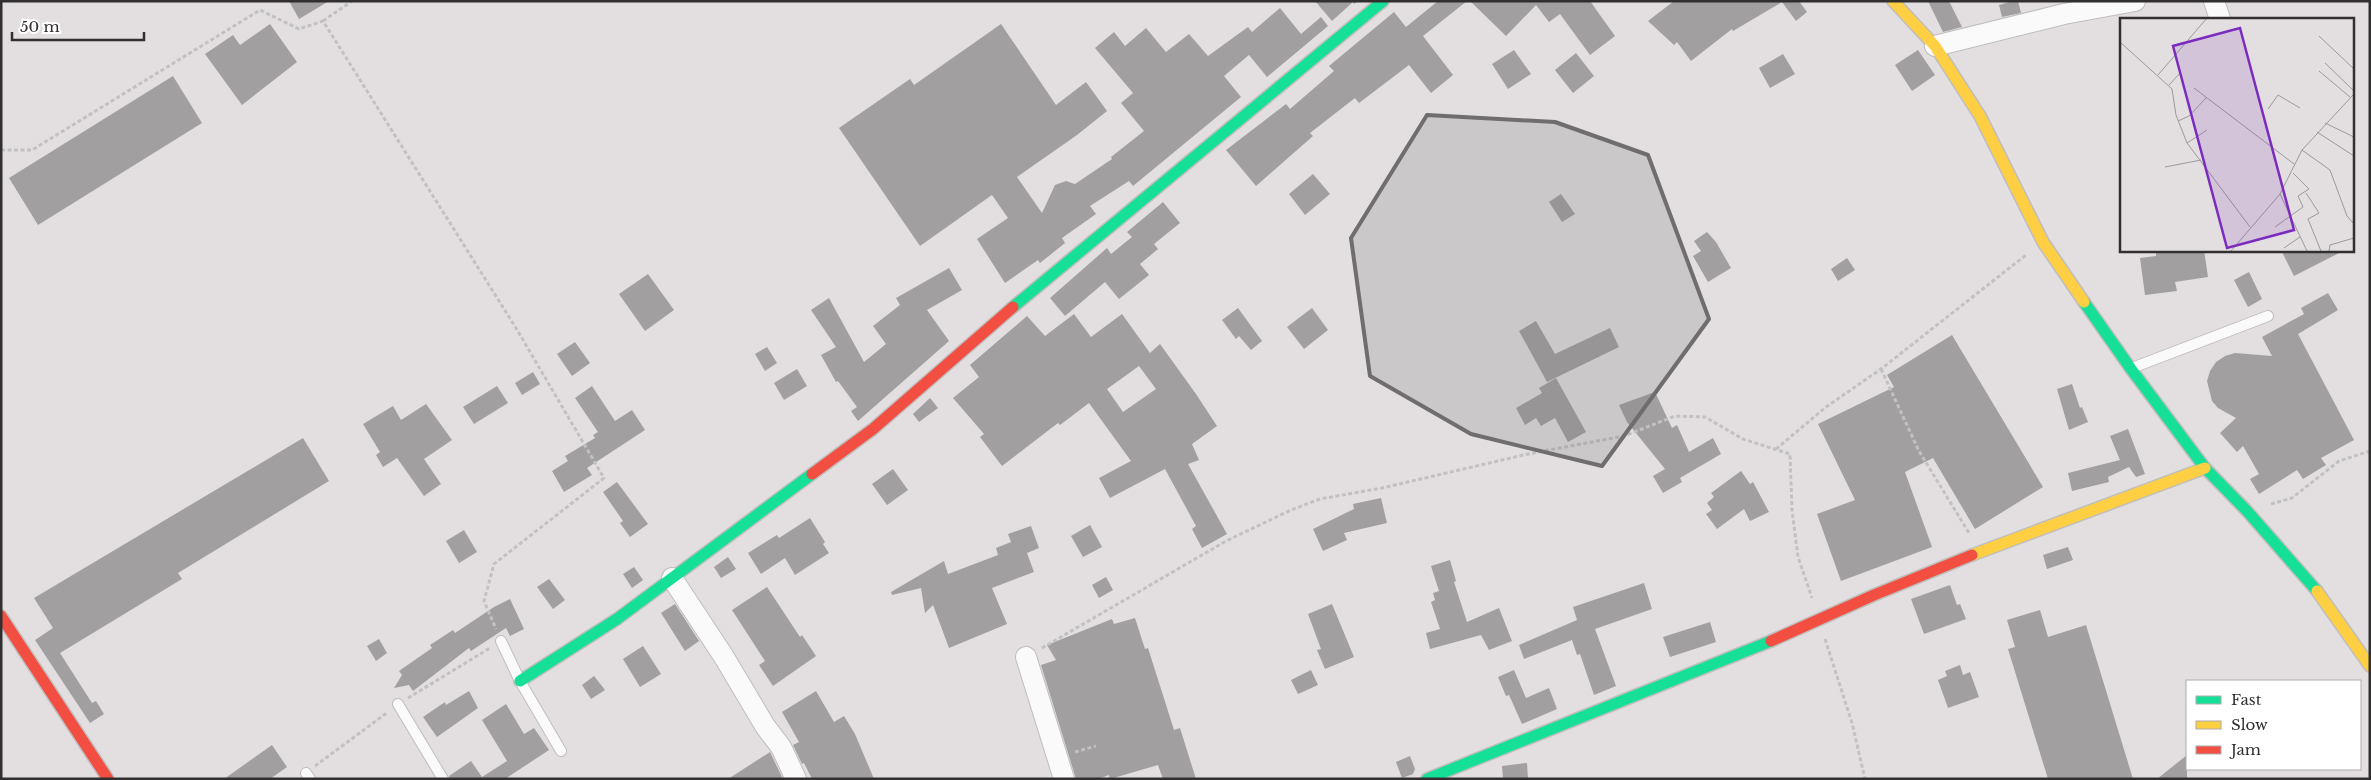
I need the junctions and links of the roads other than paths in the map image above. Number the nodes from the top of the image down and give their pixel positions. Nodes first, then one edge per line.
1 (1383, 1) edge
2 (1893, 1) edge
3 (2136, 1) edge
4 (2214, 1) edge
5 (2220, 18) edge
6 (1935, 46) junction
7 (2268, 316) dead end
8 (2131, 369) junction
9 (2205, 468) junction
10 (672, 578) junction
11 (1, 616) edge
12 (501, 641) road end
13 (1026, 657) road end
14 (2370, 666) edge
15 (520, 681) junction
16 (398, 704) road end
17 (561, 751) dead end
18 (108, 779) edge
19 (444, 779) edge
20 (796, 779) edge
21 (1064, 779) edge
22 (1427, 779) edge

1 - 10 street
2 - 6 street
3 - 6 street
4 - 5 street
6 - 8 street
7 - 8 lane
8 - 9 street
9 - 14 street
9 - 22 street
10 - 15 street
10 - 20 street
11 - 18 street
12 - 15 lane
13 - 21 street
15 - 17 lane
16 - 19 lane

